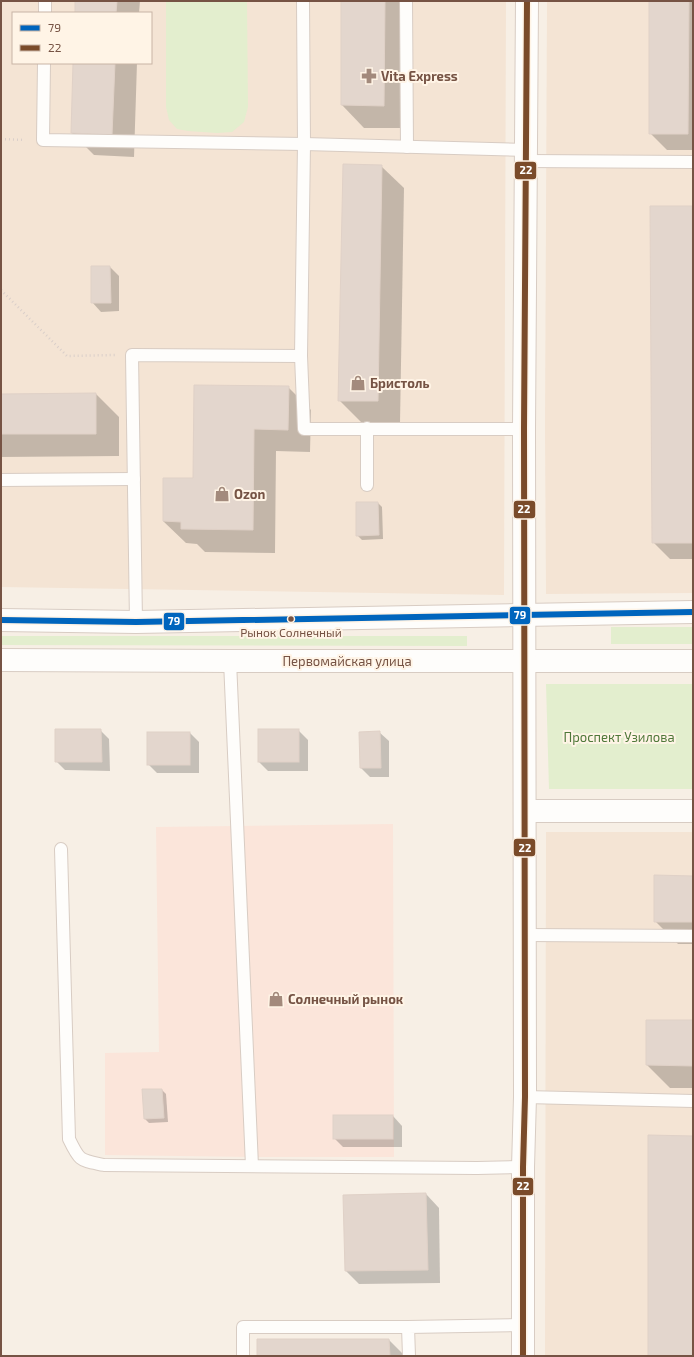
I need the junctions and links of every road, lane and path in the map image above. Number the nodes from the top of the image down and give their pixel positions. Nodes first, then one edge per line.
1 (45, 1) edge
2 (303, 1) edge
3 (406, 1) edge
4 (527, 1) edge
5 (45, 12) edge
6 (44, 64) edge
7 (1, 140) edge
8 (43, 140) junction
9 (304, 144) junction
10 (407, 147) junction
11 (527, 156) junction
12 (693, 162) edge
13 (1, 290) edge
14 (132, 355) junction
15 (301, 356) junction
16 (367, 428) junction
17 (524, 429) junction
18 (134, 479) junction
19 (1, 480) edge
20 (367, 485) dead end
21 (693, 612) edge
22 (525, 616) junction
23 (1, 620) edge
24 (136, 622) junction
25 (1, 660) edge
26 (230, 661) junction
27 (525, 661) junction
28 (693, 661) edge
29 (525, 811) junction
30 (693, 811) edge
31 (61, 849) dead end
32 (525, 935) junction
33 (693, 936) edge
34 (525, 1097) junction
35 (693, 1101) edge
36 (252, 1166) junction
37 (523, 1166) junction
38 (523, 1325) junction
39 (408, 1327) junction
40 (243, 1356) edge
41 (409, 1356) edge
42 (523, 1356) edge

1 - 5 lane
2 - 9 lane
3 - 10 lane
4 - 11 street
6 - 8 lane
7 - 8 path
8 - 9 lane
9 - 10 lane
9 - 15 lane
10 - 11 lane
11 - 12 lane
11 - 17 street
13 - 14 path
14 - 15 lane
14 - 18 lane
15 - 16 lane
16 - 17 lane
16 - 20 lane
17 - 22 street
18 - 19 lane
18 - 24 lane
21 - 22 street
22 - 24 street
22 - 27 street
23 - 24 street
25 - 26 street, Первомайская улица
26 - 27 street, Первомайская улица
26 - 36 lane
27 - 28 street, Первомайская улица
27 - 29 street
29 - 30 street
29 - 32 street
31 - 36 lane
32 - 33 lane
32 - 34 street
34 - 35 lane
34 - 37 street
36 - 37 lane
37 - 38 street
38 - 39 lane
38 - 42 street
39 - 40 lane
39 - 41 lane

